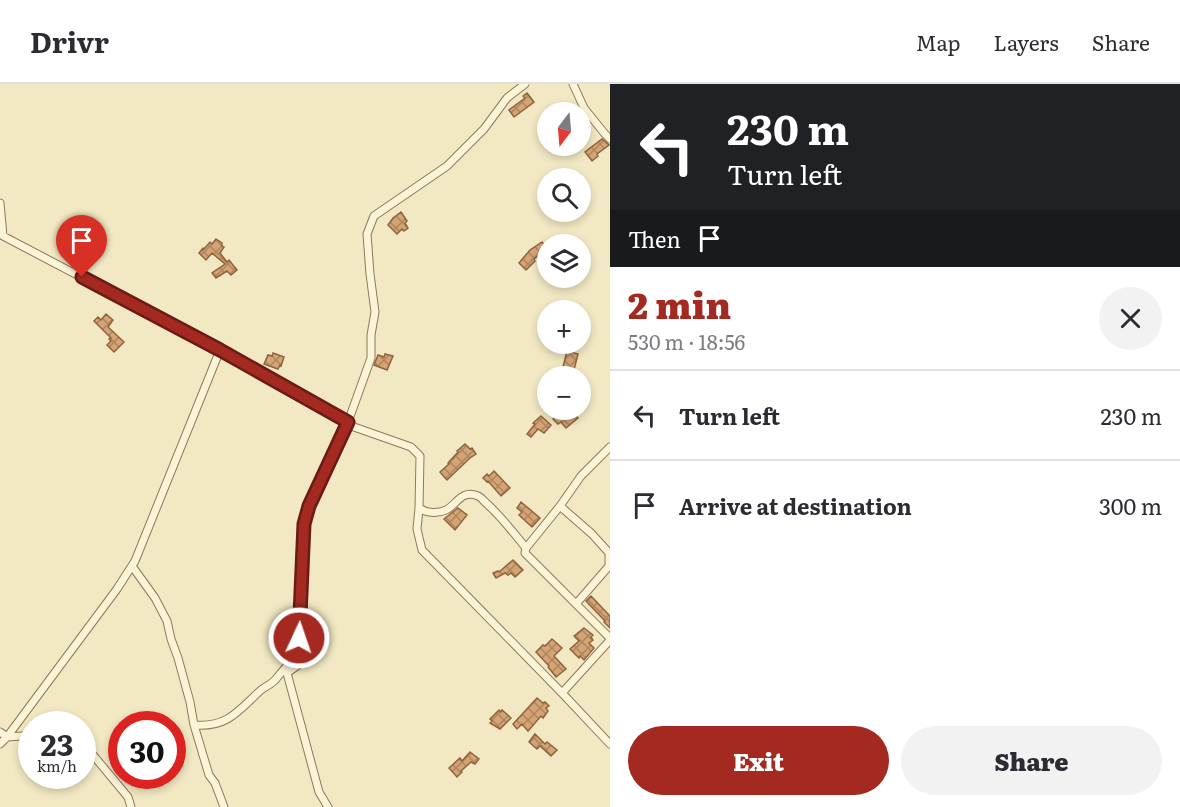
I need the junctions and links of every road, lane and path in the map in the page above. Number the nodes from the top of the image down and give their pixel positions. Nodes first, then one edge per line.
1 (525, 84) edge
2 (573, 84) edge
3 (610, 139) edge
4 (0, 203) edge
5 (2, 235) edge
6 (220, 350) junction
7 (348, 422) junction
8 (610, 447) edge
9 (560, 506) junction
10 (419, 508) junction
11 (526, 548) junction
12 (610, 554) edge
13 (132, 566) junction
14 (576, 604) junction
15 (610, 639) edge
16 (302, 652) junction
17 (562, 693) junction
18 (194, 725) junction
19 (0, 732) edge
20 (18, 736) edge
21 (7, 737) junction
22 (0, 744) edge
23 (610, 744) edge
24 (96, 759) edge
25 (131, 807) edge
26 (224, 807) edge
27 (328, 807) edge

1 - 7 street
2 - 3 street
4 - 5 street
5 - 6 street
6 - 7 street
6 - 13 street
7 - 10 street
7 - 16 street
8 - 9 street
9 - 11 street
9 - 12 street
10 - 11 street
10 - 17 street
11 - 14 street
12 - 14 street
13 - 18 street
13 - 21 street
14 - 15 street
15 - 17 street
16 - 18 street
16 - 27 street
17 - 23 street
18 - 26 street
19 - 21 street
20 - 21 street
21 - 22 street
24 - 25 street

